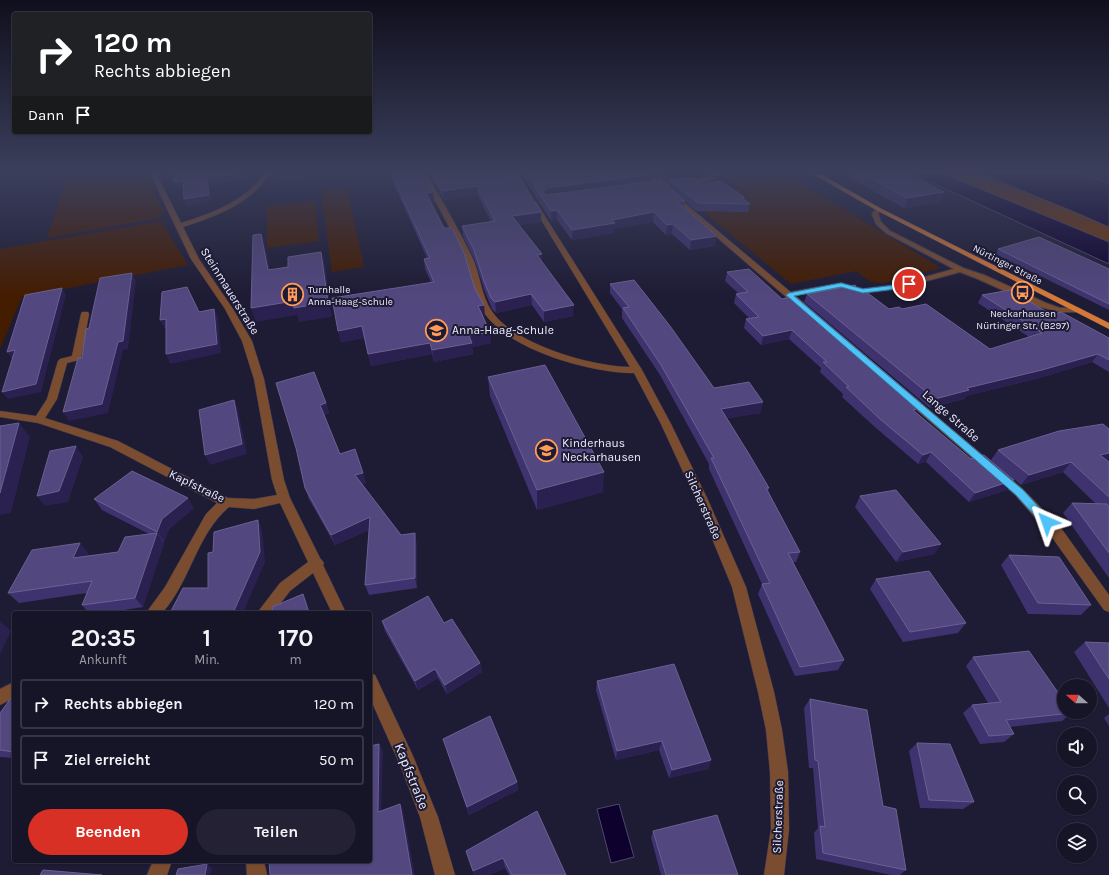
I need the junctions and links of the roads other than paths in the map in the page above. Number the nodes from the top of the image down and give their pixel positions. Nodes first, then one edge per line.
1 (172, 214) edge
2 (212, 214) edge
3 (444, 214) edge
4 (541, 214) edge
5 (693, 214) edge
6 (875, 214) edge
7 (888, 214) edge
8 (178, 226) junction
9 (960, 270) junction
10 (858, 290) junction
11 (789, 295) junction
12 (870, 300) edge
13 (807, 310) edge
14 (1078, 310) junction
15 (85, 314) dead end
16 (1109, 326) edge
17 (637, 370) junction
18 (904, 394) edge
19 (0, 414) edge
20 (39, 420) junction
21 (284, 498) junction
22 (226, 502) junction
23 (317, 563) junction
24 (1109, 606) edge
25 (155, 611) edge
26 (266, 611) edge
27 (339, 611) edge
28 (372, 684) edge
29 (12, 691) edge
30 (0, 698) edge
31 (162, 863) edge
32 (255, 863) edge
33 (157, 875) edge
34 (257, 875) edge
35 (445, 875) edge
36 (774, 875) edge

1 - 8 street, Steinmauerstraße
2 - 8 street
3 - 17 street
4 - 17 street, Silcherstraße
5 - 11 street
6 - 9 lane
7 - 14 main road, Nürtinger Straße
8 - 21 street, Steinmauerstraße
9 - 10 lane
9 - 14 lane
10 - 11 lane
10 - 12 lane
11 - 13 street
14 - 16 main road, Nürtinger Straße
15 - 20 street
17 - 36 street, Silcherstraße
18 - 24 street, Lange Straße
19 - 20 street, Kapfstraße
20 - 22 street, Kapfstraße
21 - 22 street, Kapfstraße
21 - 23 street
22 - 25 street
23 - 26 street
23 - 27 street
28 - 35 street, Kapfstraße
29 - 30 street
31 - 33 street
32 - 34 street

